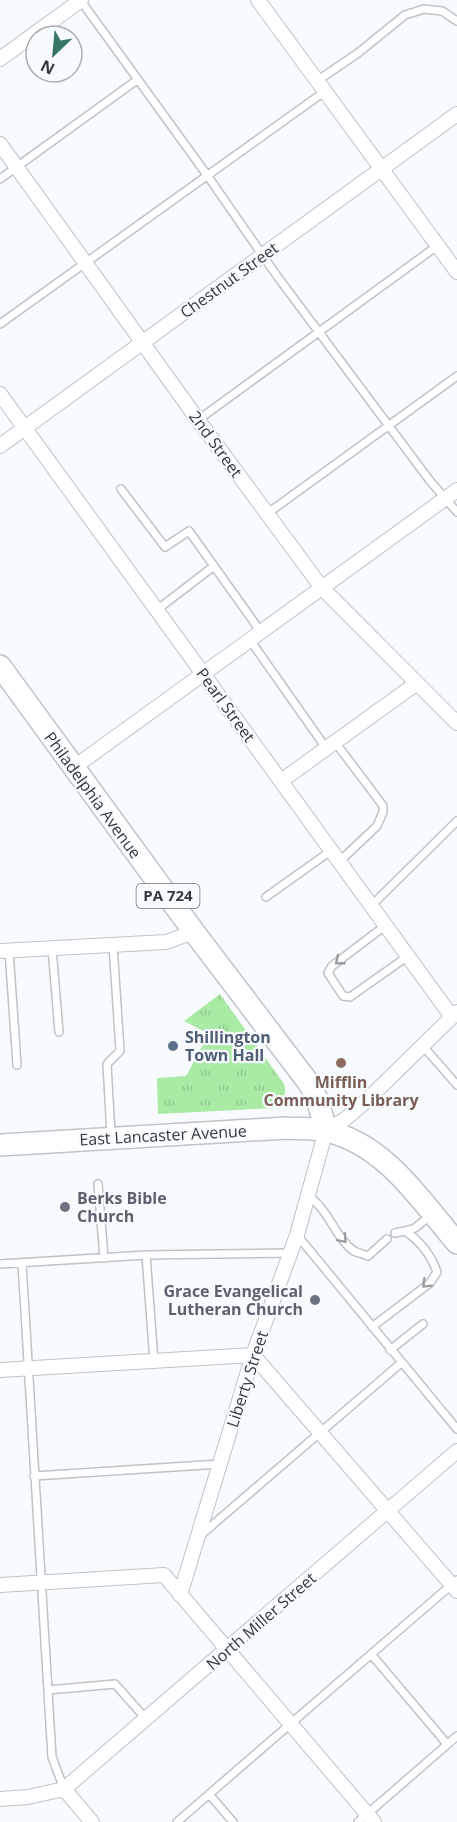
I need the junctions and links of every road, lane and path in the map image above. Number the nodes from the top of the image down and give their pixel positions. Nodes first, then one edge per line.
1 (81, 0) edge
2 (258, 0) edge
3 (457, 21) edge
4 (0, 59) edge
5 (137, 80) junction
6 (320, 87) junction
7 (457, 114) edge
8 (0, 144) edge
9 (16, 166) junction
10 (381, 168) junction
11 (207, 175) junction
12 (0, 179) edge
13 (437, 246) junction
14 (263, 256) junction
15 (86, 262) junction
16 (457, 272) edge
17 (0, 324) edge
18 (320, 332) junction
19 (143, 343) junction
20 (457, 376) edge
21 (0, 394) edge
22 (198, 420) junction
23 (390, 425) junction
24 (25, 428) junction
25 (0, 446) edge
26 (121, 489) dead end
27 (457, 490) edge
28 (445, 498) junction
29 (457, 512) edge
30 (268, 513) junction
31 (214, 566) junction
32 (322, 588) junction
33 (158, 609) junction
34 (255, 636) junction
35 (0, 666) edge
36 (204, 673) junction
37 (417, 683) junction
38 (457, 723) edge
39 (330, 745) junction
40 (74, 768) junction
41 (281, 780) junction
42 (457, 821) edge
43 (336, 856) junction
44 (266, 897) dead end
45 (372, 905) junction
46 (386, 925) junction
47 (194, 932) junction
48 (113, 945) junction
49 (52, 948) junction
50 (4, 951) edge
51 (408, 956) junction
52 (454, 1014) edge
53 (59, 1032) dead end
54 (423, 1046) junction
55 (17, 1065) dead end
56 (457, 1085) edge
57 (326, 1131) junction
58 (111, 1138) junction
59 (0, 1144) edge
60 (98, 1184) dead end
61 (308, 1196) junction
62 (432, 1214) junction
63 (405, 1231) junction
64 (395, 1233) dead end
65 (297, 1235) junction
66 (387, 1239) dead end
67 (457, 1243) edge
68 (291, 1253) junction
69 (146, 1255) junction
70 (104, 1258) junction
71 (22, 1263) junction
72 (0, 1264) edge
73 (423, 1324) dead end
74 (372, 1327) junction
75 (390, 1350) junction
76 (253, 1354) junction
77 (154, 1361) junction
78 (401, 1363) junction
79 (28, 1369) junction
80 (0, 1370) edge
81 (457, 1429) edge
82 (320, 1432) junction
83 (457, 1451) edge
84 (220, 1464) junction
85 (34, 1476) junction
86 (388, 1511) junction
87 (197, 1538) junction
88 (41, 1582) junction
89 (0, 1585) edge
90 (455, 1586) edge
91 (180, 1595) junction
92 (226, 1650) junction
93 (371, 1654) junction
94 (48, 1689) junction
95 (146, 1719) junction
96 (290, 1725) junction
97 (457, 1736) edge
98 (447, 1744) junction
99 (64, 1789) junction
100 (209, 1794) junction
101 (0, 1799) edge
102 (366, 1819) edge
103 (92, 1822) edge
104 (177, 1822) edge
105 (233, 1822) edge

1 - 4 street
1 - 5 lane
2 - 6 street
3 - 6 lane
5 - 9 lane
5 - 11 lane
6 - 10 street
6 - 11 lane
7 - 10 street, Chestnut Street
8 - 9 street, 2nd Street
9 - 12 lane
9 - 15 street, 2nd Street
10 - 13 street
10 - 14 street, Chestnut Street
11 - 14 lane
11 - 15 lane
13 - 16 street
13 - 18 lane
14 - 18 lane
14 - 19 street, Chestnut Street
15 - 17 lane
15 - 19 street, 2nd Street
18 - 22 lane
18 - 23 lane
19 - 22 street, 2nd Street
19 - 24 street, Chestnut Street
20 - 23 lane
21 - 24 street, Pearl Street
22 - 30 street, 2nd Street
23 - 28 lane
23 - 30 lane
24 - 25 street, Chestnut Street
24 - 33 street, Pearl Street
26 - 31 lane
27 - 28 street
28 - 29 lane
28 - 32 street
30 - 32 street, 2nd Street
31 - 33 lane
31 - 34 lane
32 - 34 street
32 - 37 street, 2nd Street
33 - 36 street, Pearl Street
34 - 36 street
34 - 39 lane
35 - 40 main road, Philadelphia Avenue / PA 724
36 - 40 street
36 - 41 street, Pearl Street
37 - 38 street, 2nd Street
37 - 39 street
39 - 41 street
39 - 43 lane
40 - 47 main road, Philadelphia Avenue / PA 724
41 - 43 street, Pearl Street
42 - 45 lane
43 - 44 lane
43 - 45 street, Pearl Street
45 - 46 street, Pearl Street
46 - 51 street, Pearl Street
46 -> 51 lane
47 - 48 street
47 - 57 main road, Philadelphia Avenue / PA 724
48 - 49 street
48 - 58 lane
49 - 50 street
49 - 53 lane
50 - 55 lane
51 - 52 street, Pearl Street
52 - 54 street
54 - 56 lane
54 - 57 street
57 - 58 main road, East Lancaster Avenue
57 - 61 street, Liberty Street
57 - 62 main road, East Lancaster Avenue
58 - 59 main road, East Lancaster Avenue
60 - 70 lane
61 - 65 street, Liberty Street
61 -> 66 lane
62 - 63 lane
62 - 67 main road, East Lancaster Avenue
63 - 64 lane
63 -> 74 lane
65 - 68 street, Liberty Street
65 - 74 lane
68 - 69 lane
68 - 76 street, Liberty Street
69 - 70 lane
69 - 77 lane
70 - 71 lane
71 - 72 lane
71 - 79 lane
73 - 75 lane
74 - 75 lane
75 - 78 lane
76 - 77 street
76 - 82 street
76 - 84 street, Liberty Street
77 - 79 street
78 - 81 lane
78 - 82 lane
79 - 80 street
79 - 85 lane
82 - 86 street
82 - 87 lane
83 - 86 street, North Miller Street
84 - 85 lane
84 - 87 street, Liberty Street
85 - 88 lane
86 - 90 street
86 - 92 street, North Miller Street
87 - 91 street, Liberty Street
88 - 89 street
88 - 91 street
88 - 94 lane
90 - 93 lane
91 - 92 street
92 - 95 street, North Miller Street
92 - 96 street
93 - 96 lane
93 - 98 lane
94 - 95 lane
94 - 99 lane
95 - 99 street, North Miller Street
96 - 100 lane
96 - 102 street
97 - 98 lane
98 - 102 lane
99 - 101 street
99 - 103 street
100 - 104 lane
100 - 105 lane

